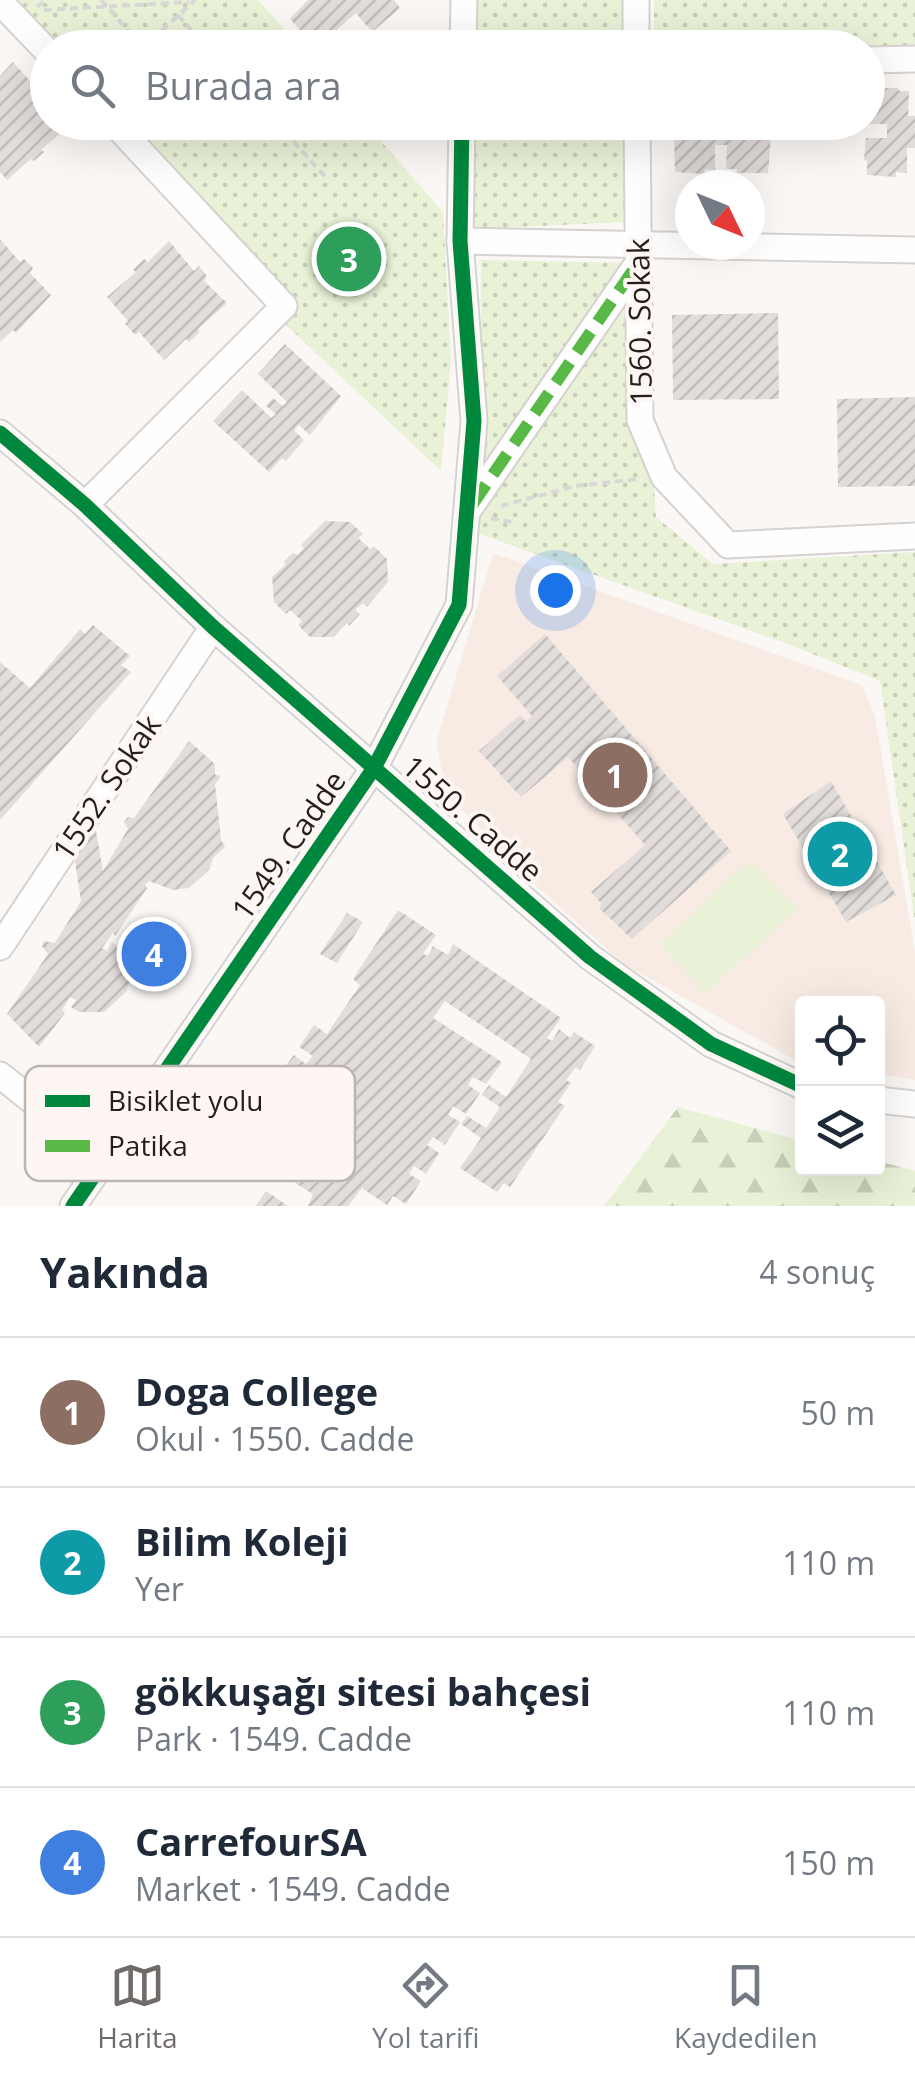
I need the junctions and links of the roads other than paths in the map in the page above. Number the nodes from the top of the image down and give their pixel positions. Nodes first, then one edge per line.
1 (464, 0) edge
2 (636, 0) edge
3 (5, 7) edge
4 (464, 30) edge
5 (636, 30) edge
6 (30, 33) edge
7 (915, 59) edge
8 (885, 60) edge
9 (130, 140) edge
10 (462, 140) edge
11 (637, 140) edge
12 (460, 241) junction
13 (915, 250) edge
14 (638, 254) junction
15 (0, 432) edge
16 (85, 506) junction
17 (478, 511) junction
18 (915, 536) edge
19 (213, 627) junction
20 (374, 768) junction
21 (0, 947) edge
22 (168, 1066) edge
23 (0, 1075) edge
24 (795, 1083) edge
25 (25, 1095) edge
26 (885, 1101) edge
27 (915, 1104) edge
28 (90, 1181) edge
29 (73, 1206) edge

1 - 4 street
2 - 5 street
3 - 6 street
7 - 8 street
9 - 16 street
10 - 12 street, 1549. Cadde
11 - 14 street, 1560. Sokak
12 - 14 street
12 - 17 street, 1549. Cadde
13 - 14 street
14 - 17 street
14 - 18 street, 1560. Sokak
15 - 16 street, 1550. Cadde
16 - 19 street, 1550. Cadde
17 - 20 street, 1549. Cadde
19 - 20 street, 1550. Cadde
19 - 21 street, 1552. Sokak
20 - 22 street, 1549. Cadde
20 - 24 street, 1550. Cadde
23 - 25 street
26 - 27 street
28 - 29 street, 1549. Cadde

